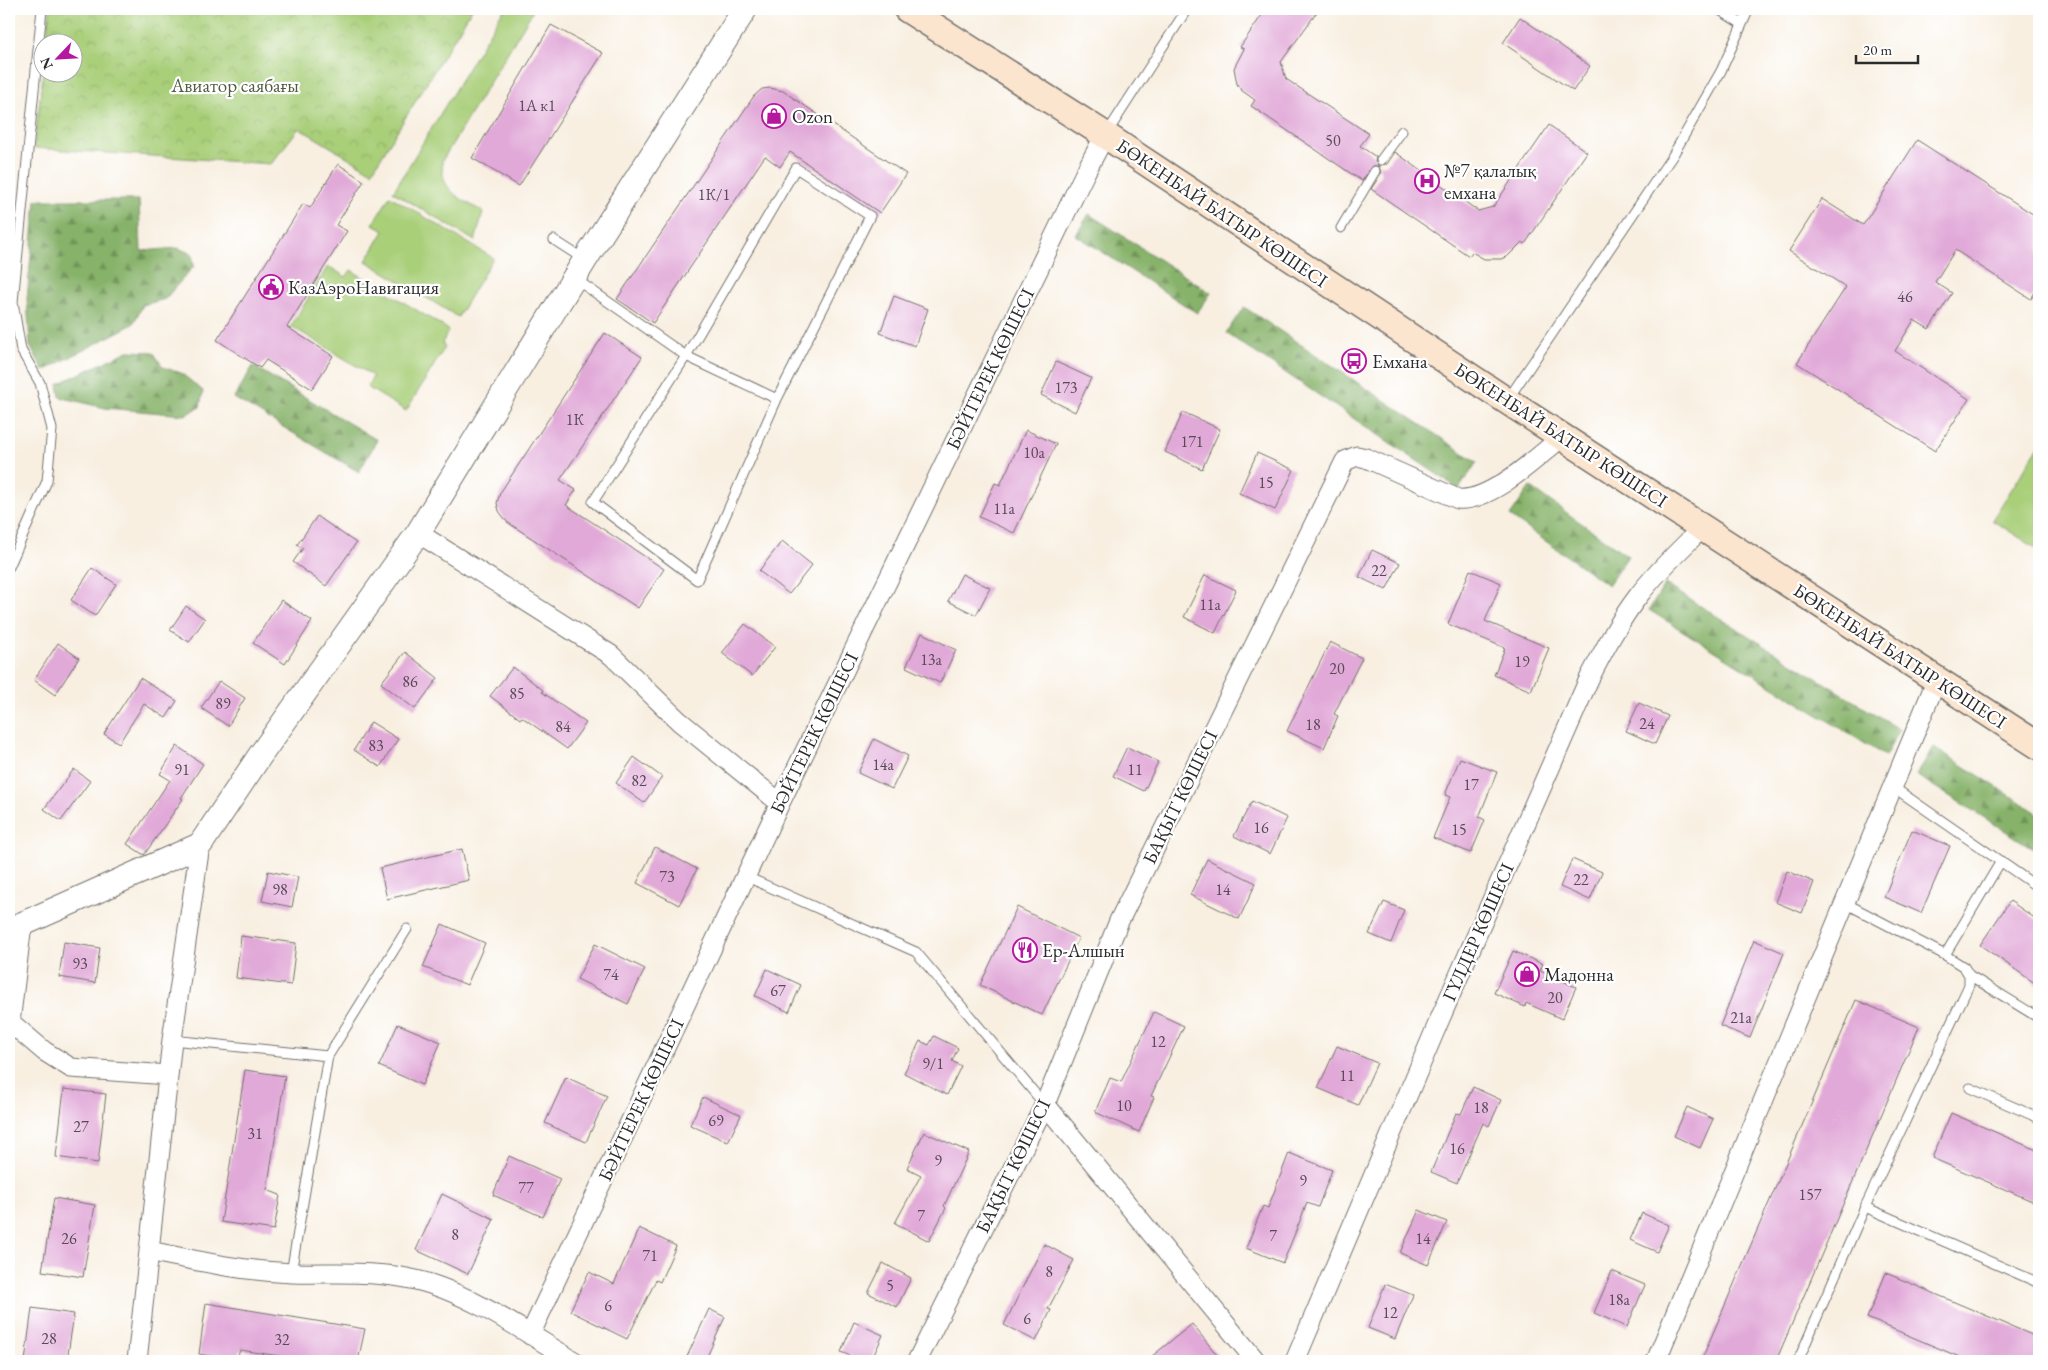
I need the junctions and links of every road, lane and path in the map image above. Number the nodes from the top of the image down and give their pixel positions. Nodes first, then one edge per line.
1 (42, 9) edge
2 (745, 9) edge
3 (907, 9) edge
4 (1187, 9) edge
5 (1718, 9) edge
6 (1749, 9) edge
7 (1742, 24) junction
8 (1402, 131) dead end
9 (1105, 135) junction
10 (1381, 160) dead end
11 (1375, 171) dead end
12 (1341, 228) dead end
13 (554, 240) dead end
14 (580, 269) junction
15 (11, 302) edge
16 (686, 356) junction
17 (777, 399) junction
18 (1507, 402) junction
19 (1562, 437) junction
20 (1703, 527) junction
21 (418, 533) junction
22 (9, 567) edge
23 (1937, 680) junction
24 (2039, 746) edge
25 (1893, 787) junction
26 (780, 803) junction
27 (200, 845) junction
28 (2001, 861) junction
29 (747, 877) junction
30 (2039, 888) edge
31 (1845, 903) junction
32 (16, 927) edge
33 (407, 929) dead end
34 (1945, 955) junction
35 (1969, 975) junction
36 (2039, 1018) edge
37 (10, 1026) edge
38 (172, 1040) junction
39 (328, 1056) junction
40 (168, 1075) junction
41 (1970, 1088) dead end
42 (1044, 1104) junction
43 (2039, 1118) edge
44 (1864, 1207) junction
45 (149, 1251) junction
46 (291, 1272) junction
47 (2039, 1282) edge
48 (530, 1335) junction
49 (141, 1357) edge
50 (574, 1361) edge
51 (917, 1361) edge
52 (1256, 1361) edge
53 (1295, 1361) edge
54 (1656, 1361) edge
55 (1798, 1361) edge

1 - 15 lane
2 - 14 street
3 - 9 main road, БӨКЕНБАЙ БАТЫР КӨШЕСІ
4 - 9 lane
5 - 7 lane
6 - 7 lane
7 - 18 lane
8 - 10 lane
9 - 18 main road, БӨКЕНБАЙ БАТЫР КӨШЕСІ
9 - 26 street, БӘЙТЕРЕК КӨШЕСІ
11 - 12 lane
13 - 14 lane
14 - 16 lane
14 - 21 street
15 - 22 lane
16 - 17 lane
16 - 17 lane
16 - 17 lane
18 - 19 main road, БӨКЕНБАЙ БАТЫР КӨШЕСІ
19 - 20 main road, БӨКЕНБАЙ БАТЫР КӨШЕСІ
19 - 42 street, БАҚЫТ КӨШЕСІ
20 - 23 main road, БӨКЕНБАЙ БАТЫР КӨШЕСІ
20 - 53 street, ГҮЛДЕР КӨШЕСІ
21 - 26 street
21 - 27 street
23 - 24 main road, БӨКЕНБАЙ БАТЫР КӨШЕСІ
23 - 25 street
25 - 28 lane
25 - 31 street
26 - 29 street, БӘЙТЕРЕК КӨШЕСІ
27 - 32 street
27 - 38 street
28 - 30 lane
28 - 34 lane
29 - 42 lane
29 - 48 street, БӘЙТЕРЕК КӨШЕСІ
31 - 34 lane
31 - 54 street
32 - 37 street
33 - 39 lane
34 - 35 lane
35 - 36 lane
35 - 44 lane
37 - 40 street
38 - 39 lane
38 - 40 street
39 - 46 lane
40 - 45 street
41 - 43 lane
42 - 51 street, БАҚЫТ КӨШЕСІ
42 - 52 street
44 - 47 lane
44 - 55 lane
45 - 46 street
45 - 49 street
46 - 48 street
48 - 50 street

